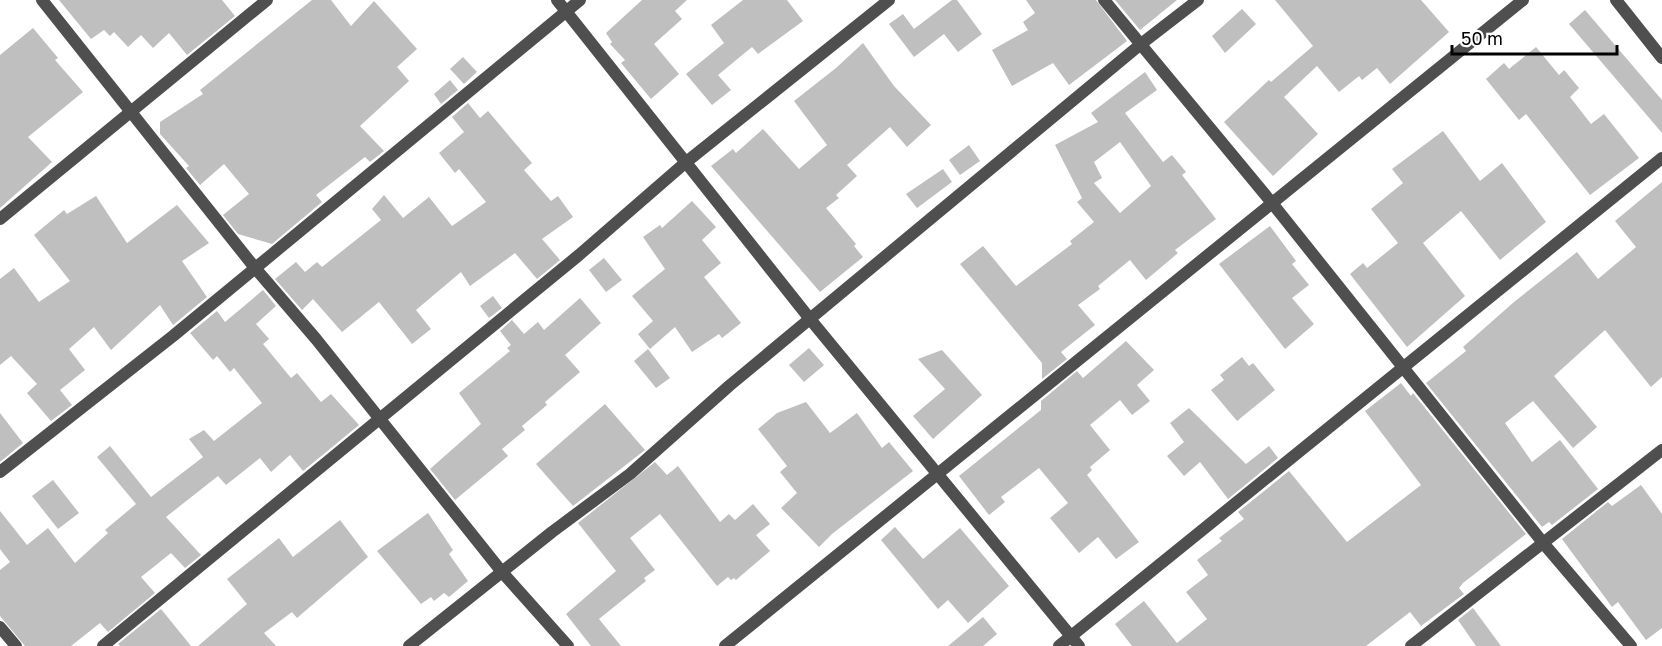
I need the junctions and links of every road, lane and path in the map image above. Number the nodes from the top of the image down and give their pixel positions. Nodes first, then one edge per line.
1 (42, 0) edge
2 (267, 0) edge
3 (557, 0) edge
4 (580, 0) edge
5 (889, 0) edge
6 (1104, 0) edge
7 (1197, 0) edge
8 (1522, 0) edge
9 (1616, 0) edge
10 (567, 11) junction
11 (1141, 44) junction
12 (1662, 58) edge
13 (130, 110) junction
14 (1662, 158) edge
15 (685, 163) junction
16 (1272, 203) junction
17 (0, 219) edge
18 (255, 268) junction
19 (810, 319) junction
20 (1403, 365) junction
21 (380, 419) junction
22 (1662, 450) edge
23 (0, 472) edge
24 (935, 473) junction
25 (1544, 544) junction
26 (502, 572) junction
27 (0, 627) edge
28 (1075, 641) edge
29 (16, 646) edge
30 (104, 646) edge
31 (409, 646) edge
32 (568, 646) edge
33 (724, 646) edge
34 (1059, 646) edge
35 (1411, 646) edge
36 (1631, 646) edge

1 - 13 street
2 - 13 street
3 - 10 street
4 - 10 street
5 - 15 street
6 - 11 street
7 - 11 street
8 - 16 street
9 - 12 street
10 - 15 street
10 - 18 street
11 - 16 street
11 - 19 street
13 - 17 street
13 - 18 street
14 - 20 street
15 - 19 street
15 - 21 street
16 - 20 street
16 - 24 street
18 - 21 street
18 - 23 street
19 - 24 street
19 - 26 street
20 - 25 street
20 - 28 street
21 - 26 street
21 - 30 street
22 - 25 street
24 - 28 street
24 - 33 street
25 - 35 street
25 - 36 street
26 - 31 street
26 - 32 street
27 - 29 street
28 - 34 street

